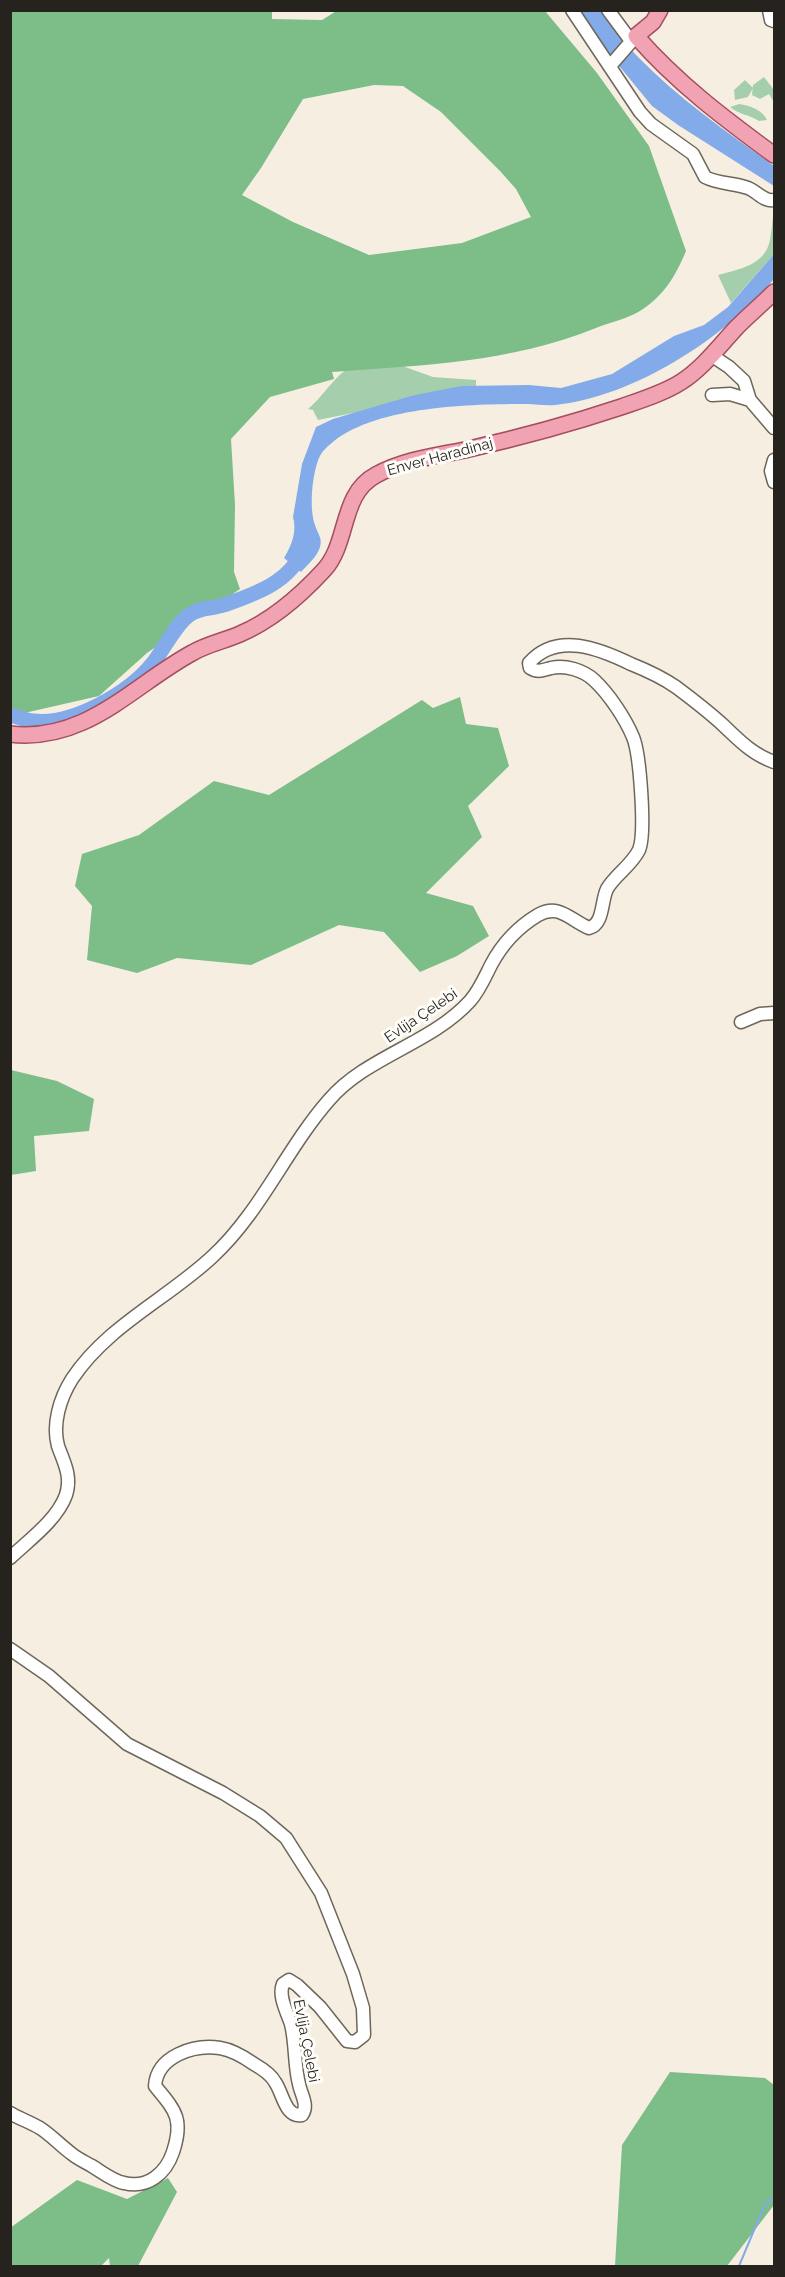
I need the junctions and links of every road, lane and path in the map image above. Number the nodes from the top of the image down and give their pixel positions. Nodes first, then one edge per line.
1 (572, 10) edge
2 (608, 10) edge
3 (660, 10) edge
4 (769, 10) edge
5 (774, 21) edge
6 (633, 39) junction
7 (612, 64) junction
8 (774, 155) edge
9 (774, 200) edge
10 (773, 295) edge
11 (711, 355) junction
12 (712, 395) dead end
13 (750, 400) junction
14 (774, 428) edge
15 (774, 460) edge
16 (774, 482) edge
17 (10, 734) edge
18 (774, 762) edge
19 (774, 1012) edge
20 (741, 1022) dead end
21 (10, 1558) edge
22 (10, 1649) edge
23 (10, 2114) edge

1 - 7 street
2 - 6 street
3 - 6 main road
4 - 5 street
6 - 7 street
6 - 8 main road
7 - 9 street
10 - 11 main road, Enver Haradinaj
11 - 13 street
11 - 17 main road, Enver Haradinaj
12 - 13 street
13 - 14 street
15 - 16 street
18 - 21 street, Evlija Çelebi
19 - 20 street
22 - 23 street, Evlija Çelebi

